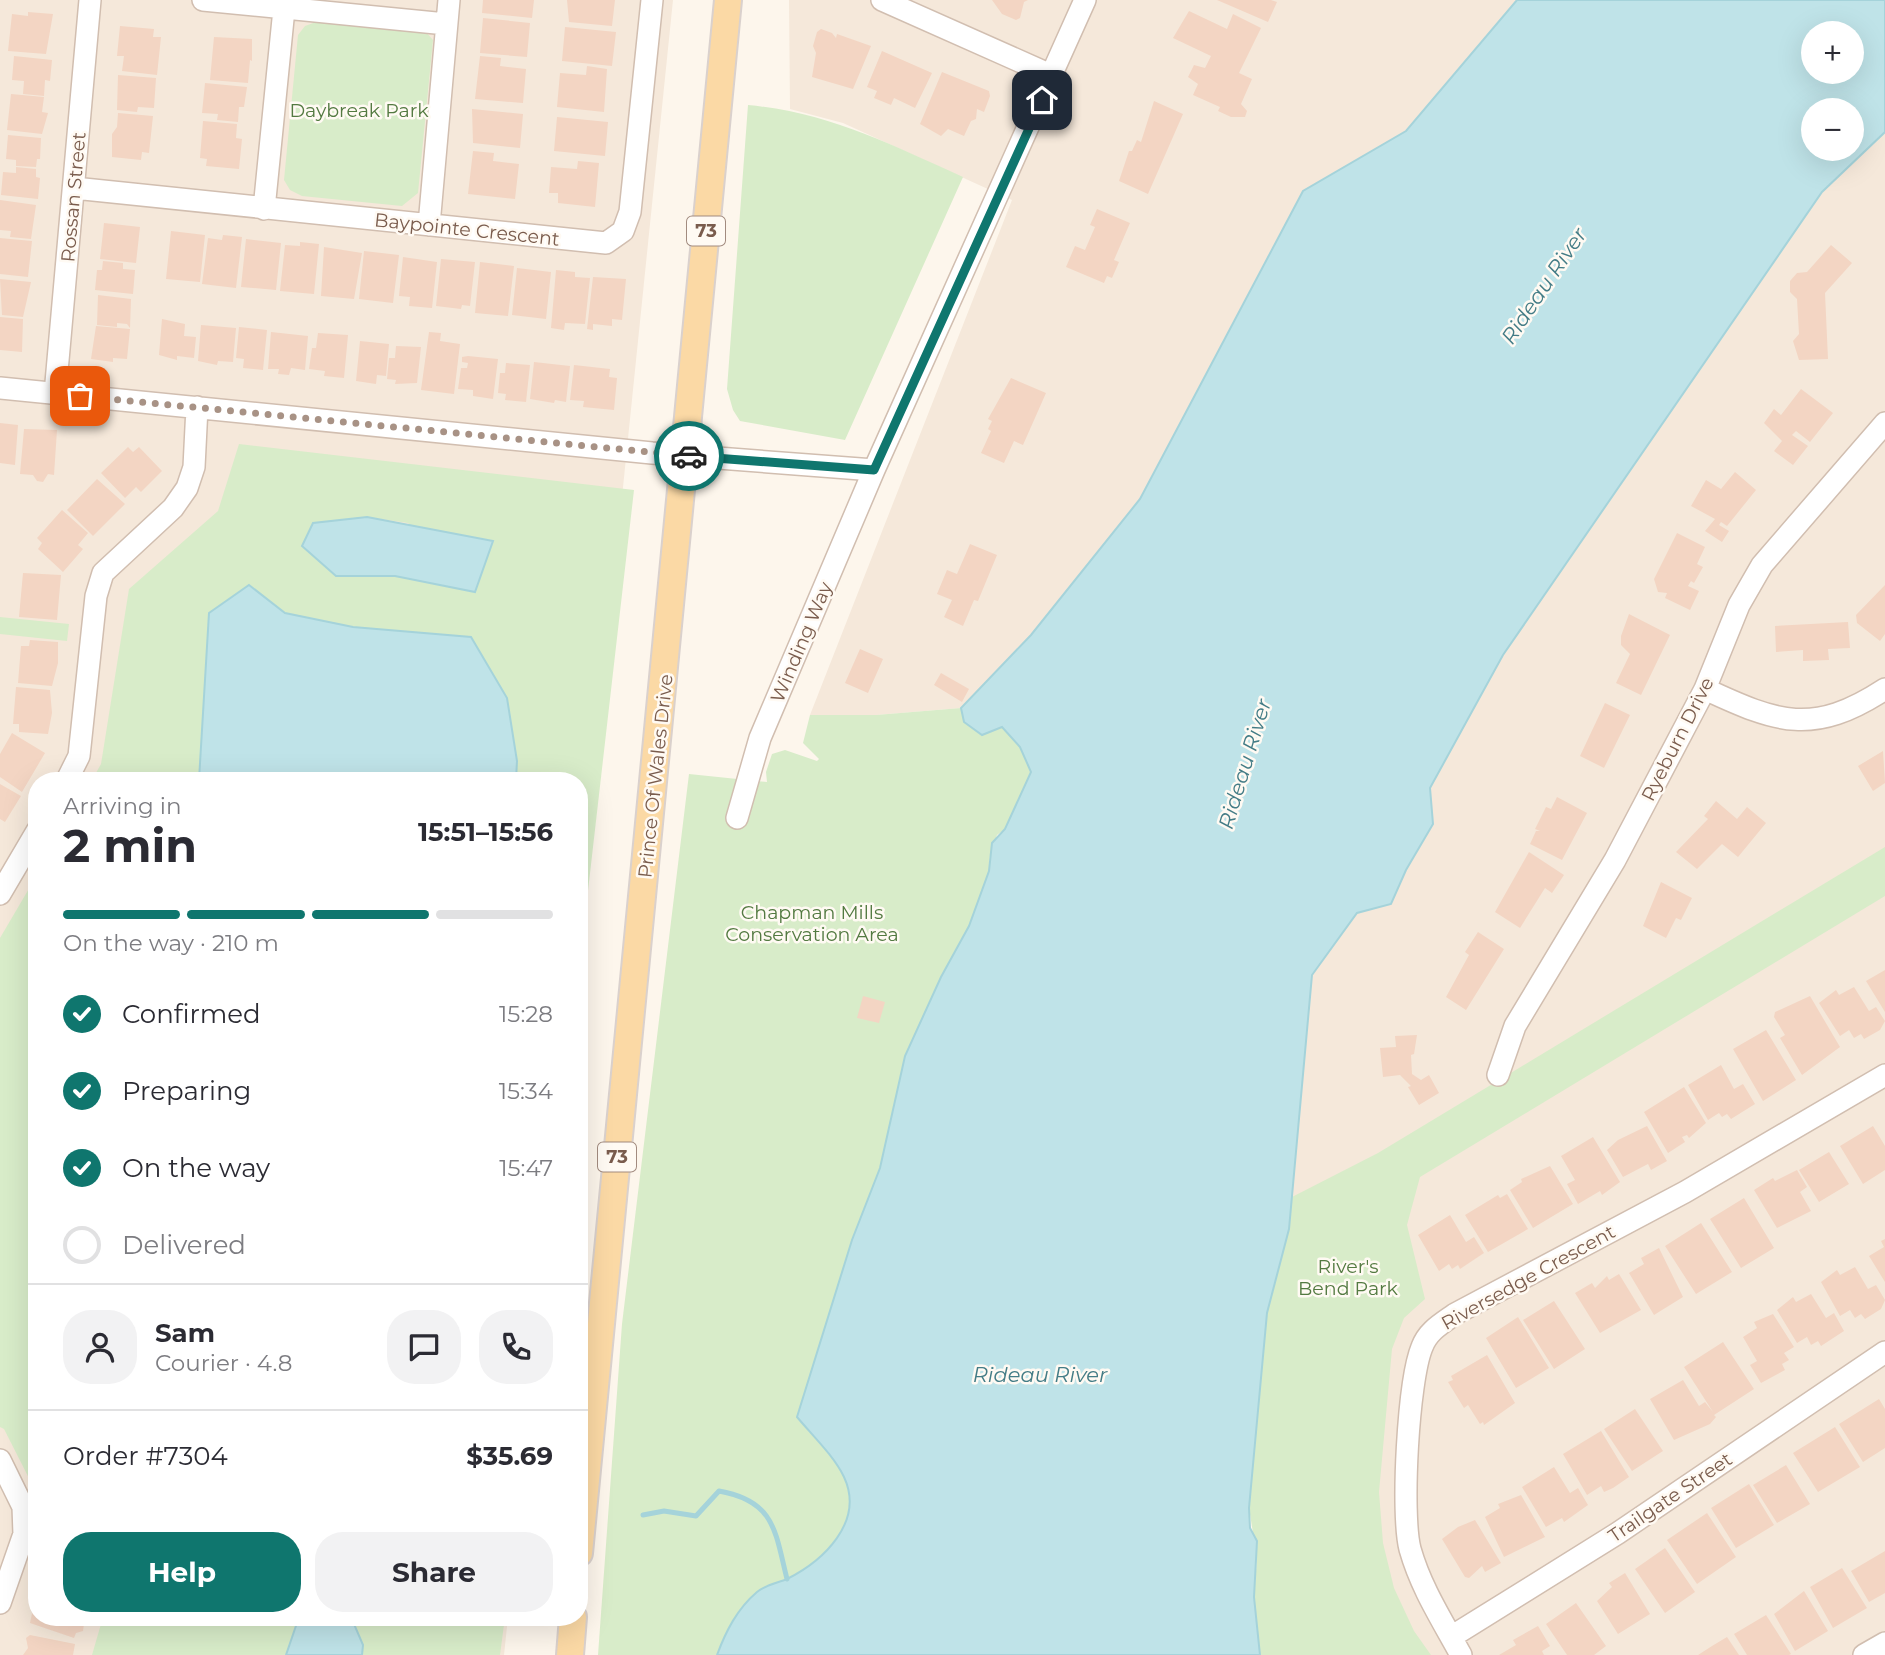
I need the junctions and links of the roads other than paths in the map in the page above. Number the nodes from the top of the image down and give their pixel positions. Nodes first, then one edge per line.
1 (90, 0) edge
2 (203, 0) edge
3 (449, 0) edge
4 (652, 0) edge
5 (728, 0) edge
6 (882, 0) edge
7 (1085, 0) edge
8 (284, 9) junction
9 (446, 24) junction
10 (1053, 76) junction
11 (74, 188) junction
12 (264, 209) junction
13 (429, 225) junction
14 (0, 388) edge
15 (55, 394) junction
16 (197, 407) junction
17 (1885, 423) edge
18 (684, 455) junction
19 (874, 470) junction
20 (1704, 689) junction
21 (1885, 689) edge
22 (70, 772) edge
23 (737, 818) dead end
24 (28, 846) edge
25 (0, 894) edge
26 (1498, 1075) dead end
27 (1885, 1075) edge
28 (1885, 1352) edge
29 (588, 1459) edge
30 (0, 1460) edge
31 (0, 1603) edge
32 (572, 1626) edge
33 (1885, 1643) edge
34 (1456, 1646) edge
35 (569, 1655) edge
36 (1864, 1655) edge

1 - 11 street, Rossan Street
2 - 8 street
3 - 9 street
4 - 13 street, Baypointe Crescent
5 - 18 main road, Prince Of Wales Drive / 73
6 - 10 street
7 - 10 street, Winding Way
8 - 9 street
8 - 12 street
9 - 13 street
10 - 19 street, Winding Way
11 - 12 street, Baypointe Crescent
11 - 15 street, Rossan Street
12 - 13 street, Baypointe Crescent
14 - 15 street
15 - 16 street
16 - 18 street
16 - 22 street
17 - 20 street, Ryeburn Drive
18 - 19 street
18 - 29 main road, Prince Of Wales Drive / 73
19 - 23 street, Winding Way
20 - 21 street
20 - 26 street, Ryeburn Drive
24 - 25 street
27 - 34 street, Riversedge Crescent
28 - 34 street, Trailgate Street
30 - 31 street
32 - 35 main road
33 - 36 street

